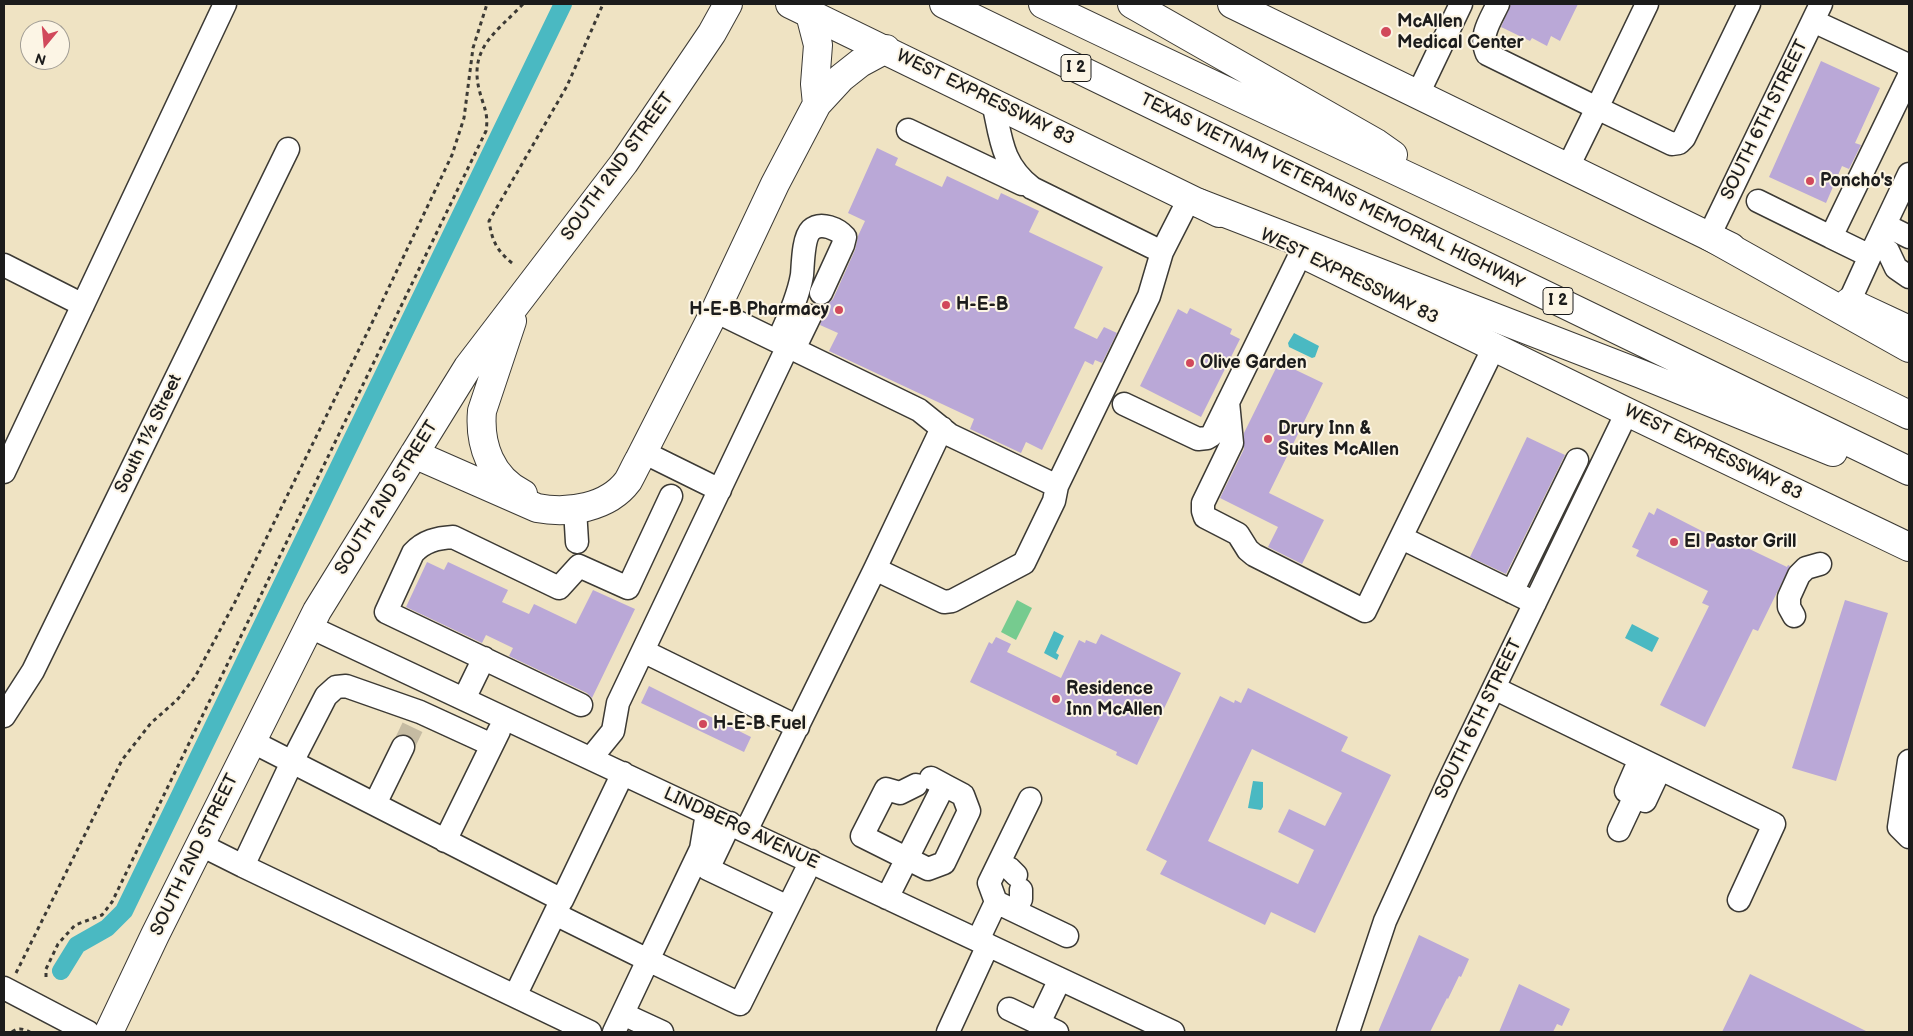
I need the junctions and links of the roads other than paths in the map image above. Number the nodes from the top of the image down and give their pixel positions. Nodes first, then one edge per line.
1 (225, 4) edge
2 (728, 4) edge
3 (944, 4) edge
4 (1043, 4) edge
5 (1132, 4) edge
6 (1232, 4) edge
7 (1461, 4) edge
8 (1498, 4) edge
9 (1647, 4) edge
10 (1749, 4) edge
11 (800, 9) edge
12 (1817, 12) edge
13 (886, 49) junction
14 (1909, 71) edge
15 (1909, 76) edge
16 (1418, 94) junction
17 (992, 102) junction
18 (816, 104) junction
19 (1597, 108) junction
20 (908, 130) dead end
21 (288, 149) dead end
22 (1568, 167) junction
23 (1909, 174) edge
24 (1032, 188) junction
25 (1444, 194) junction
26 (1194, 201) junction
27 (1758, 201) dead end
28 (1709, 236) junction
29 (1831, 237) junction
30 (1909, 237) edge
31 (1877, 242) junction
32 (1162, 252) junction
33 (1301, 253) junction
34 (4, 264) edge
35 (1909, 276) edge
36 (821, 294) dead end
37 (1849, 302) junction
38 (518, 303) junction
39 (83, 305) junction
40 (715, 311) junction
41 (810, 316) dead end
42 (1909, 330) edge
43 (787, 345) junction
44 (1494, 347) junction
45 (1909, 348) edge
46 (1228, 402) junction
47 (1124, 404) dead end
48 (1627, 412) junction
49 (1909, 415) edge
50 (942, 428) junction
51 (414, 454) junction
52 (1578, 460) dead end
53 (638, 461) junction
54 (1909, 471) edge
55 (4, 472) edge
56 (1909, 484) edge
57 (1057, 486) junction
58 (720, 490) junction
59 (671, 496) dead end
60 (575, 509) junction
61 (1402, 538) junction
62 (1909, 547) edge
63 (578, 556) junction
64 (1820, 564) dead end
65 (875, 569) junction
66 (1512, 592) junction
67 (1535, 603) junction
68 (1794, 616) dead end
69 (308, 626) junction
70 (643, 651) junction
71 (484, 658) junction
72 (1494, 688) junction
73 (464, 699) junction
74 (581, 705) dead end
75 (4, 716) edge
76 (505, 718) junction
77 (798, 727) junction
78 (251, 741) junction
79 (492, 745) junction
80 (403, 747) tunnel mouth
81 (591, 758) junction
82 (1640, 759) junction
83 (1909, 761) edge
84 (292, 762) junction
85 (1660, 769) junction
86 (623, 773) junction
87 (930, 783) junction
88 (1635, 796) junction
89 (1030, 799) dead end
90 (375, 804) junction
91 (707, 813) junction
92 (738, 827) junction
93 (1619, 830) dead end
94 (1909, 837) edge
95 (445, 841) junction
96 (201, 845) junction
97 (907, 858) junction
98 (811, 862) junction
99 (243, 866) junction
100 (708, 869) junction
101 (1009, 888) junction
102 (887, 898) junction
103 (1738, 900) dead end
104 (558, 907) junction
105 (788, 907) junction
106 (1067, 936) dead end
107 (983, 943) junction
108 (654, 963) junction
109 (1060, 979) junction
110 (6, 989) edge
111 (515, 996) junction
112 (1009, 1009) dead end
113 (618, 1023) edge
114 (1048, 1028) edge
115 (88, 1032) edge
116 (109, 1032) edge
117 (590, 1032) edge
118 (662, 1032) edge
119 (948, 1032) edge
120 (1174, 1032) edge
121 (1348, 1032) edge

1 - 39 street
2 - 38 main road, SOUTH 2ND STREET
3 - 54 main road, TEXAS VIETNAM VETERANS MEMORIAL HIGHWAY / I 2
4 - 25 main road, I 2
5 - 25 main road
6 - 16 main road
7 - 16 street
8 - 19 street
9 - 19 street
10 - 19 street
11 - 13 main road, WEST EXPRESSWAY 83
11 - 18 main road
12 - 14 street
12 - 28 street, SOUTH 6TH STREET
13 - 17 main road, WEST EXPRESSWAY 83
13 - 18 main road
15 - 29 street
16 - 22 main road
17 - 24 street
17 - 26 main road, WEST EXPRESSWAY 83
18 - 40 main road
19 - 22 street
20 - 24 street
21 - 75 street, South 1½ Street
22 - 28 main road
23 - 31 street
24 - 32 street
25 - 49 main road, I 2
26 - 32 street
26 - 33 main road, WEST EXPRESSWAY 83
26 - 56 main road
27 - 29 street
28 - 37 main road
28 - 45 main road
29 - 31 street
30 - 31 street
31 - 35 street
31 - 37 street
32 - 57 street
33 - 44 main road, WEST EXPRESSWAY 83
33 - 46 street
34 - 39 street
36 - 43 street
37 - 42 main road
38 - 51 main road, SOUTH 2ND STREET
38 - 53 main road
39 - 55 street
40 - 43 street
40 - 53 main road
41 - 43 street
43 - 50 street
43 - 58 street
44 - 48 main road, WEST EXPRESSWAY 83
44 - 61 street
46 - 47 street
46 - 61 street
48 - 62 main road, WEST EXPRESSWAY 83
48 - 67 street, SOUTH 6TH STREET
50 - 57 street
50 - 65 street
51 - 60 main road
51 - 69 main road, SOUTH 2ND STREET
52 - 66 street
53 - 58 street
53 - 60 main road
57 - 65 street
58 - 70 street
59 - 63 street
60 - 63 street
61 - 66 street
63 - 71 street
64 - 68 street
65 - 77 street
66 - 67 street
67 - 72 street, SOUTH 6TH STREET
69 - 73 street, LINDBERG AVENUE
69 - 78 main road, SOUTH 2ND STREET
70 - 77 street
70 - 81 street
71 - 73 street
71 - 74 street
72 - 82 street
72 - 121 street, SOUTH 6TH STREET
73 - 76 street, LINDBERG AVENUE
76 - 79 street
76 - 81 street, LINDBERG AVENUE
77 - 92 street
78 - 84 street
78 - 96 main road, SOUTH 2ND STREET
79 - 84 street
79 - 95 street
80 - 90 street
81 - 86 street, LINDBERG AVENUE
82 - 85 street
82 - 88 street
83 - 94 street
84 - 90 street
84 - 99 street
85 - 88 street
85 - 103 street
86 - 91 street, LINDBERG AVENUE
86 - 104 street
87 - 97 street
87 - 97 street
87 - 97 street
88 - 93 street
89 - 101 street
90 - 95 street
91 - 92 street, LINDBERG AVENUE
91 - 108 street
92 - 98 street, LINDBERG AVENUE
92 - 100 street
95 - 104 street
96 - 99 street
96 - 116 main road, SOUTH 2ND STREET
97 - 102 street
98 - 102 street, LINDBERG AVENUE
98 - 105 street
99 - 111 street
100 - 105 street
100 - 108 street
101 - 106 street
101 - 107 street
102 - 107 street, LINDBERG AVENUE
104 - 108 street
104 - 111 street
105 - 108 street
107 - 109 street, LINDBERG AVENUE
107 - 119 street
108 - 113 street
109 - 114 street
109 - 120 street, LINDBERG AVENUE
110 - 115 street
111 - 117 street
112 - 114 street
113 - 118 street

